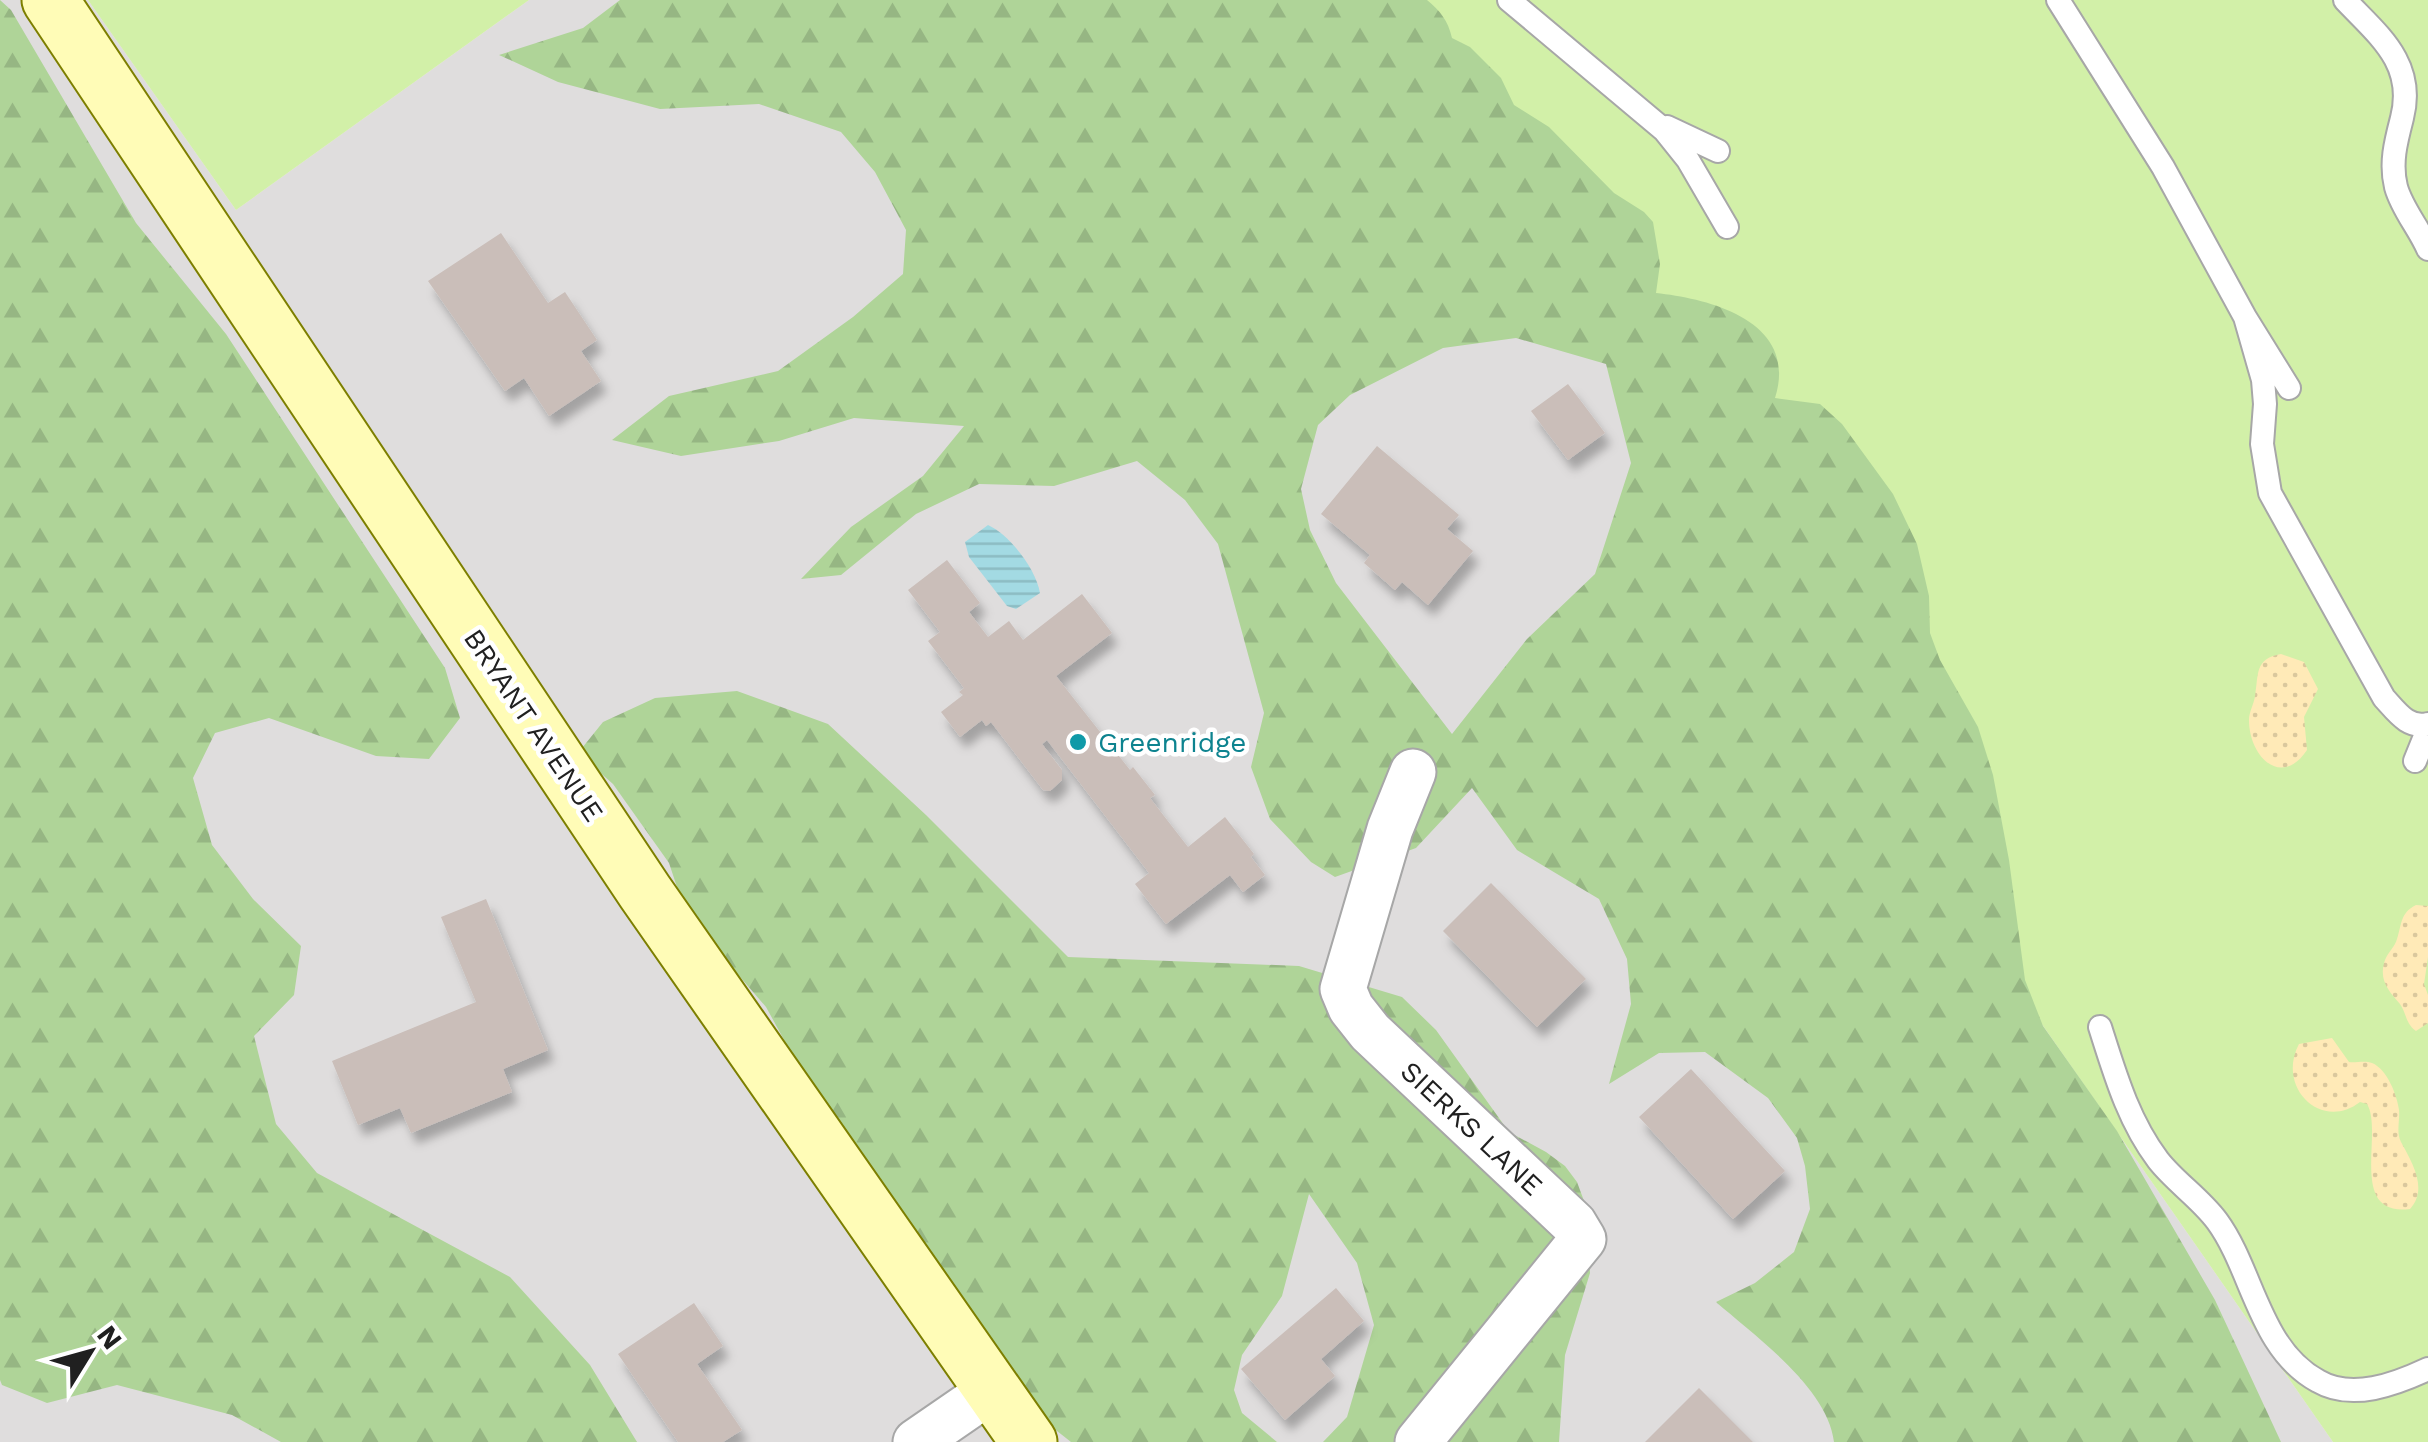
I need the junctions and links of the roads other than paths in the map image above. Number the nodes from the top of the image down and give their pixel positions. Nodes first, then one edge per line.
1 (50, 0) edge
2 (1509, 0) edge
3 (2058, 0) edge
4 (2345, 0) edge
5 (1649, 117) junction
6 (1718, 151) dead end
7 (1727, 227) dead end
8 (2428, 249) edge
9 (2244, 317) junction
10 (2289, 388) dead end
11 (2428, 726) edge
12 (2414, 761) dead end
13 (1413, 772) dead end
14 (2100, 1027) dead end
15 (2428, 1369) edge
16 (994, 1389) junction
17 (916, 1442) edge
18 (1029, 1442) edge
19 (1418, 1442) edge

1 - 16 main road, BRYANT AVENUE
2 - 5 lane
3 - 9 lane
4 - 8 lane
5 - 6 lane
5 - 7 lane
9 - 10 lane
9 - 11 lane
11 - 12 lane
13 - 19 street, SIERKS LANE
14 - 15 lane
16 - 17 street
16 - 18 main road, BRYANT AVENUE

